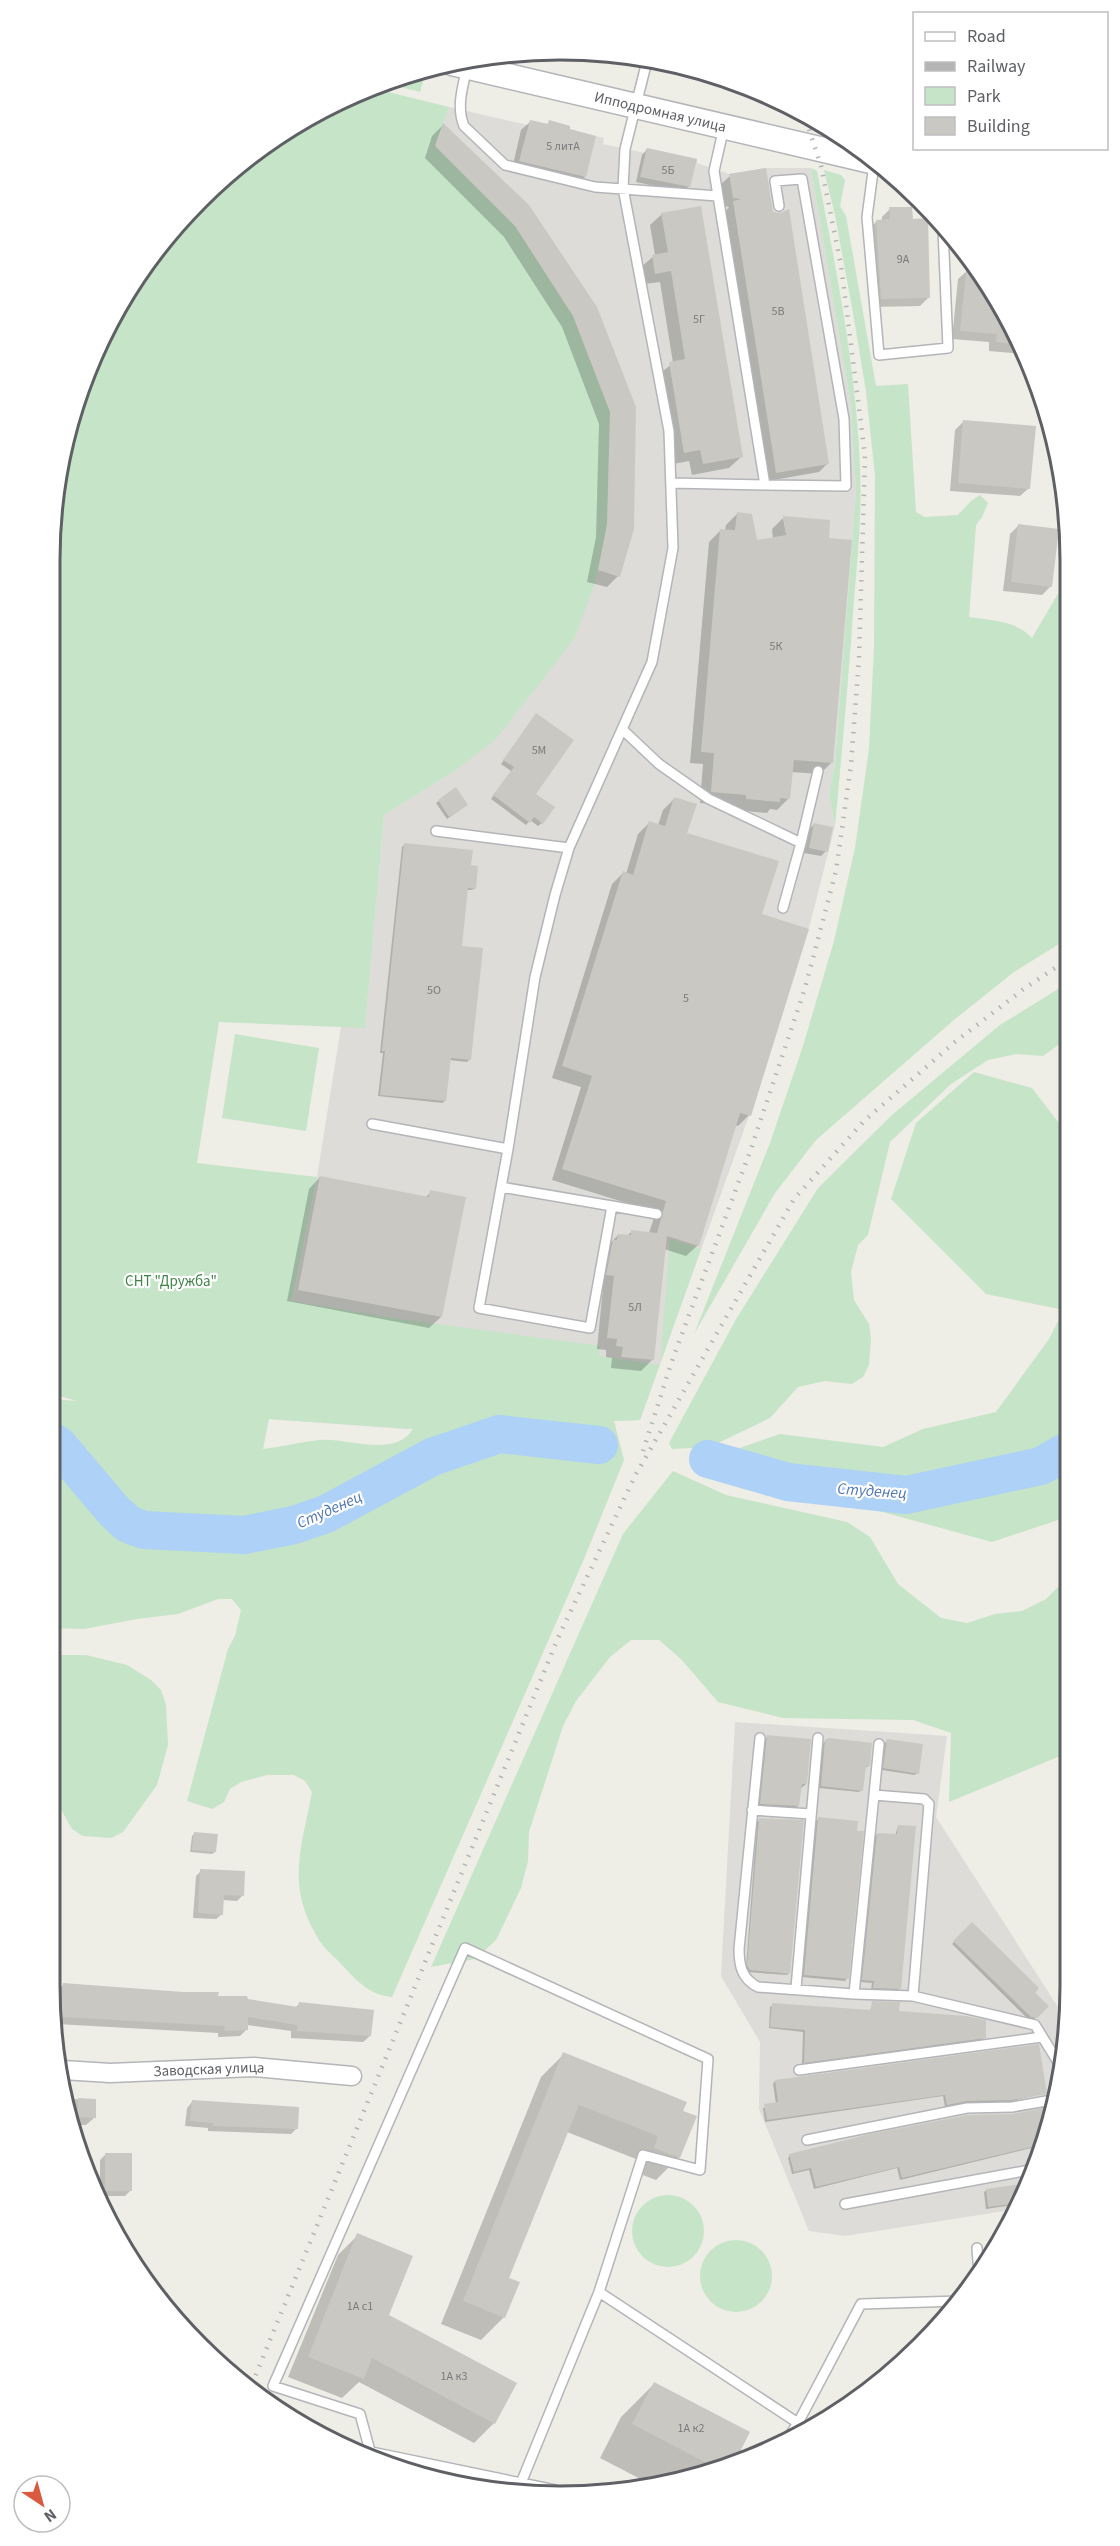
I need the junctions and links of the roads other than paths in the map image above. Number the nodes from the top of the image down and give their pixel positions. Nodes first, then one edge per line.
1 (473, 68) edge
2 (645, 68) edge
3 (460, 70) edge
4 (635, 107) junction
5 (724, 127) junction
6 (857, 158) edge
7 (873, 170) edge
8 (623, 188) junction
9 (718, 196) junction
10 (779, 206) dead end
11 (943, 239) edge
12 (672, 483) junction
13 (765, 485) junction
14 (622, 729) junction
15 (818, 771) dead end
16 (436, 831) dead end
17 (801, 843) junction
18 (569, 848) junction
19 (783, 908) dead end
20 (372, 1124) dead end
21 (508, 1149) junction
22 (501, 1186) junction
23 (612, 1206) junction
24 (657, 1214) dead end
25 (760, 1738) dead end
26 (818, 1738) dead end
27 (879, 1744) dead end
28 (874, 1795) junction
29 (752, 1810) junction
30 (811, 1814) junction
31 (796, 1988) junction
32 (854, 1994) junction
33 (913, 1996) junction
34 (1042, 2037) junction
35 (1055, 2057) edge
36 (68, 2070) edge
37 (799, 2070) dead end
38 (352, 2076) dead end
39 (1046, 2101) edge
40 (807, 2140) dead end
41 (1024, 2171) edge
42 (845, 2204) dead end
43 (977, 2248) dead end
44 (978, 2261) edge
45 (599, 2292) junction
46 (948, 2301) edge
47 (798, 2423) junction
48 (796, 2426) edge
49 (365, 2446) edge
50 (386, 2454) edge
51 (521, 2483) junction
52 (531, 2485) edge

1 - 4 street, Ипподромная улица
2 - 4 lane
3 - 8 lane
4 - 5 street, Ипподромная улица
4 - 8 lane
5 - 6 street, Ипподромная улица
5 - 9 lane
7 - 11 lane
8 - 9 lane
8 - 12 lane
9 - 13 lane
10 - 13 lane
12 - 13 lane
12 - 14 lane
14 - 17 lane
14 - 18 lane
15 - 17 lane
16 - 18 lane
17 - 19 lane
18 - 21 lane
20 - 21 lane
21 - 22 lane
22 - 23 lane
22 - 23 lane
23 - 24 lane
25 - 29 lane
26 - 30 lane
27 - 28 lane
28 - 32 lane
28 - 33 lane
29 - 30 lane
29 - 31 lane
30 - 31 lane
31 - 32 lane
32 - 33 lane
33 - 34 lane
34 - 35 lane
34 - 37 lane
36 - 38 street, Заводская улица
39 - 40 lane
41 - 42 lane
43 - 44 lane
45 - 47 lane
45 - 49 lane
45 - 51 lane
46 - 47 lane
47 - 48 lane
50 - 51 lane
51 - 52 lane

